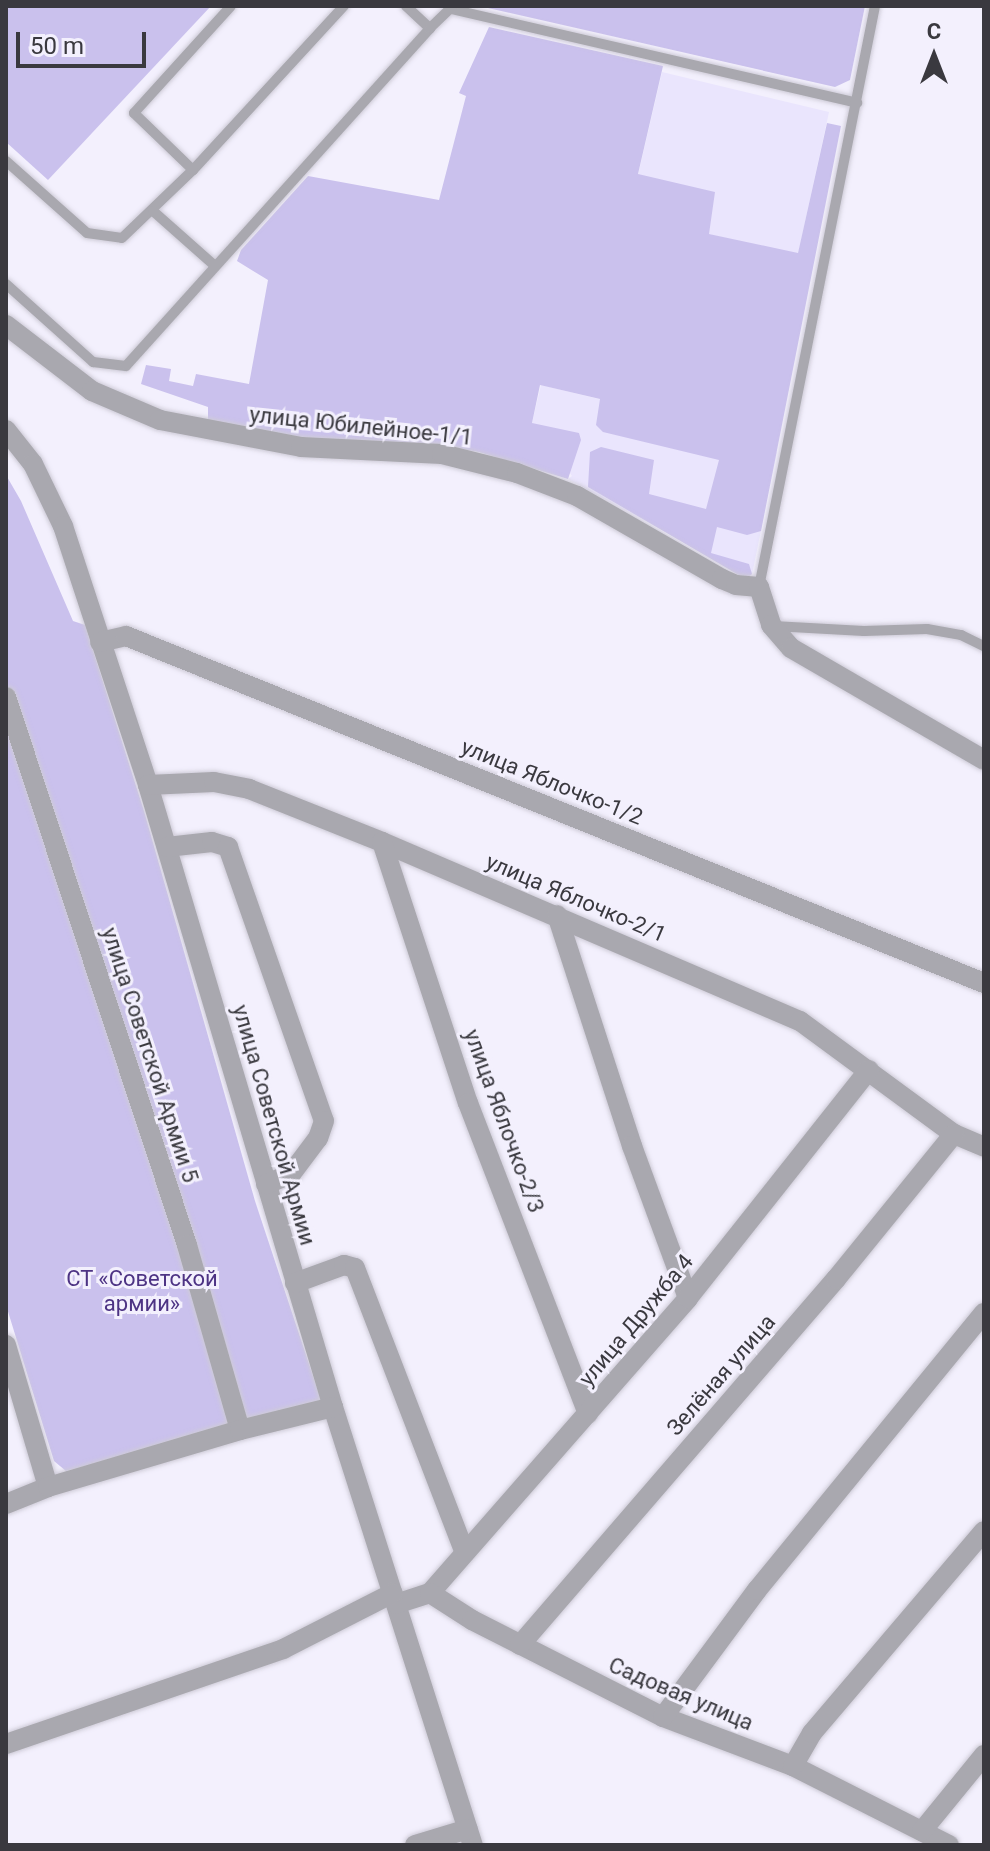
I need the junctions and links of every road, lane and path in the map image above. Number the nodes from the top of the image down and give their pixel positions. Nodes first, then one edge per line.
1 (231, 6) edge
2 (344, 6) edge
3 (406, 6) edge
4 (875, 6) edge
5 (452, 8) edge
6 (430, 28) junction
7 (857, 103) junction
8 (6, 161) edge
9 (193, 170) junction
10 (153, 211) junction
11 (215, 266) junction
12 (6, 284) edge
13 (6, 325) edge
14 (6, 430) edge
15 (759, 587) junction
16 (771, 625) junction
17 (100, 642) junction
18 (984, 646) edge
19 (6, 697) edge
20 (984, 760) edge
21 (148, 785) junction
22 (382, 842) junction
23 (167, 847) junction
24 (557, 915) junction
25 (984, 983) edge
26 (869, 1070) junction
27 (954, 1134) junction
28 (984, 1147) edge
29 (266, 1184) junction
30 (295, 1283) junction
31 (688, 1298) junction
32 (984, 1313) edge
33 (6, 1345) edge
34 (333, 1407) junction
35 (588, 1414) junction
36 (240, 1430) junction
37 (48, 1487) junction
38 (6, 1504) edge
39 (984, 1531) edge
40 (465, 1553) junction
41 (430, 1593) junction
42 (394, 1598) junction
43 (520, 1645) junction
44 (663, 1717) junction
45 (6, 1744) edge
46 (984, 1755) edge
47 (793, 1766) junction
48 (922, 1831) junction
49 (470, 1837) edge
50 (415, 1845) edge
51 (949, 1845) edge

1 - 9 lane
2 - 9 lane
3 - 6 lane
4 - 7 lane
5 - 6 lane
5 - 7 lane
6 - 11 lane
7 - 15 lane
8 - 10 lane
9 - 10 lane
10 - 11 lane
11 - 12 lane
13 - 15 street, улица Юбилейное-1/1
14 - 17 street, улица Советской Армии
15 - 16 street
16 - 18 lane
16 - 20 street
17 - 21 street, улица Советской Армии
17 - 25 street, улица Яблочко-1/2
19 - 36 street, улица Советской Армии 5
21 - 22 street, улица Яблочко-2/1
21 - 23 street, улица Советской Армии
22 - 24 street, улица Яблочко-2/1
22 - 35 street, улица Яблочко-2/3
23 - 29 street, улица Советской Армии
23 - 29 street
24 - 26 street, улица Яблочко-2/1
24 - 31 street
26 - 27 street, улица Яблочко-2/1
26 - 31 street, улица Дружба 4
27 - 28 street, улица Яблочко-2/1
27 - 43 street, Зелёная улица
29 - 30 street, улица Советской Армии
30 - 34 street, улица Советской Армии
30 - 40 street
31 - 35 street, улица Дружба 4
32 - 44 street
33 - 37 street
34 - 36 street
34 - 42 street, улица Советской Армии
35 - 40 street, улица Дружба 4
36 - 37 street
37 - 38 street
39 - 47 street
40 - 41 street, улица Дружба 4
41 - 42 street
41 - 43 street, Садовая улица
42 - 45 street
42 - 49 street, улица Советской Армии
43 - 44 street, Садовая улица
44 - 47 street, Садовая улица
46 - 48 street
47 - 48 street, Садовая улица
48 - 51 street, Садовая улица
49 - 50 street

